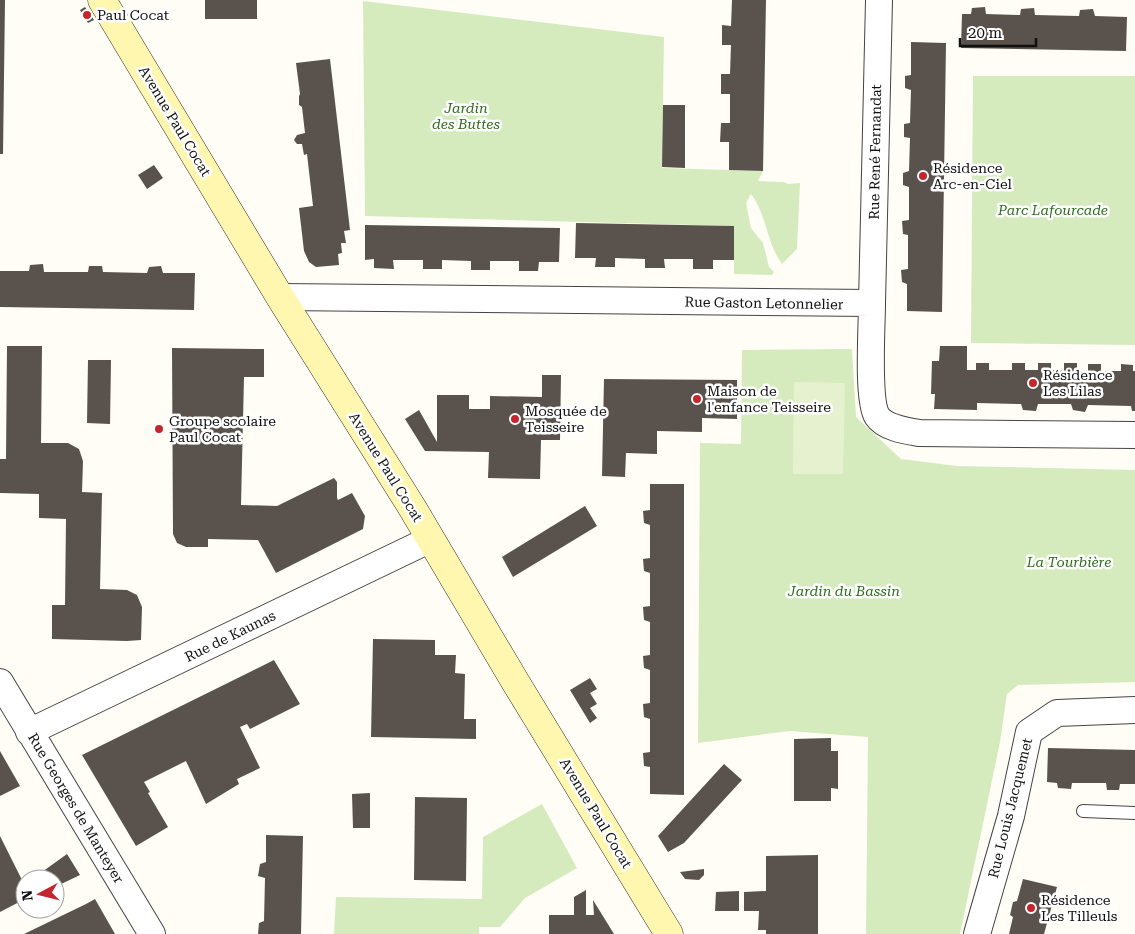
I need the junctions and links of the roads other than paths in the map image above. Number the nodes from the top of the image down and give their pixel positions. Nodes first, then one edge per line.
1 (102, 0) edge
2 (879, 0) edge
3 (280, 298) junction
4 (872, 303) junction
5 (1135, 436) edge
6 (431, 538) junction
7 (4, 697) edge
8 (1135, 710) edge
9 (29, 732) junction
10 (1083, 811) dead end
11 (1135, 813) edge
12 (152, 934) edge
13 (669, 934) edge
14 (977, 934) edge

1 - 3 street, Avenue Paul Cocat
2 - 4 street, Rue René Fernandat
3 - 4 street, Rue Gaston Letonnelier
3 - 6 street, Avenue Paul Cocat
4 - 5 street
6 - 9 street, Rue de Kaunas
6 - 13 street, Avenue Paul Cocat
7 - 9 street, Rue Georges de Manteyer
8 - 14 street, Rue Louis Jacquemet
9 - 12 street, Rue Georges de Manteyer
10 - 11 lane

